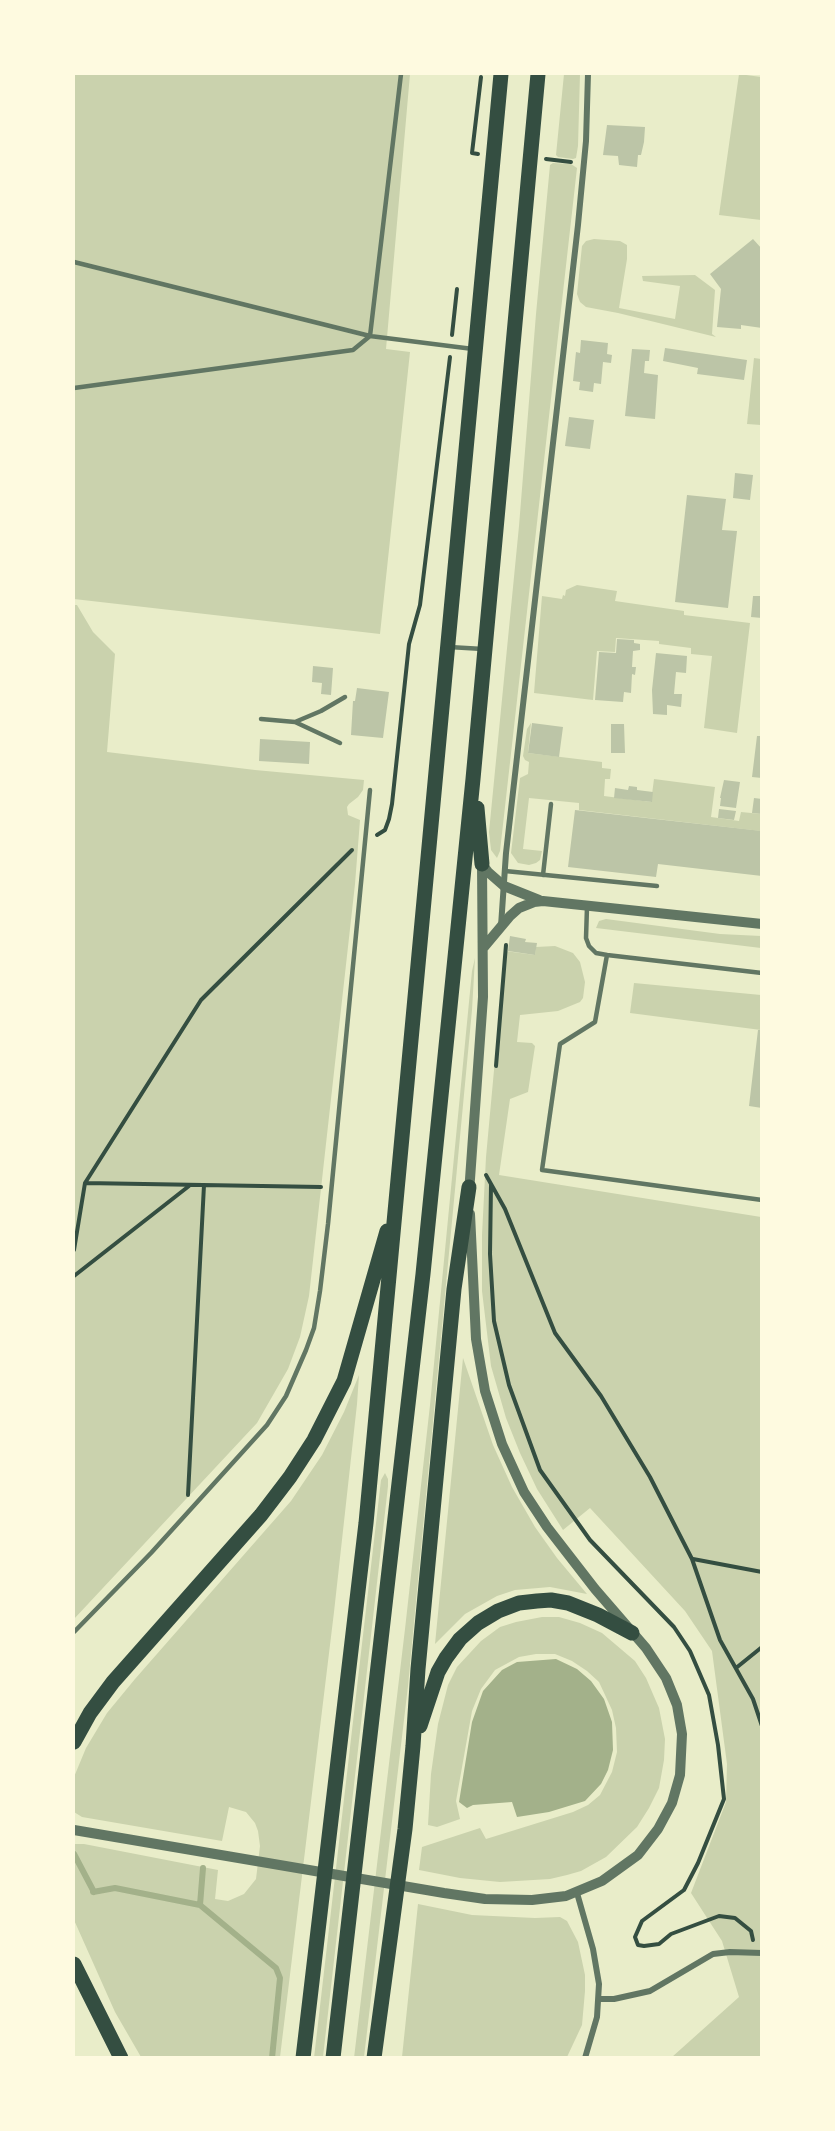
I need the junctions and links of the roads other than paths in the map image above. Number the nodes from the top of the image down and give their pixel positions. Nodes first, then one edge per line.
1 (401, 74) edge
2 (501, 74) edge
3 (538, 74) edge
4 (588, 74) edge
5 (74, 262) edge
6 (370, 336) junction
7 (476, 349) junction
8 (74, 388) edge
9 (447, 646) junction
10 (485, 655) junction
11 (345, 697) dead end
12 (261, 719) dead end
13 (295, 722) junction
14 (340, 743) dead end
15 (473, 779) junction
16 (370, 790) dead end
17 (551, 804) dead end
18 (482, 864) junction
19 (505, 871) junction
20 (543, 875) junction
21 (504, 886) junction
22 (657, 886) dead end
23 (543, 901) junction
24 (587, 905) junction
25 (762, 924) edge
26 (501, 927) junction
27 (484, 947) junction
28 (607, 955) junction
29 (762, 973) edge
30 (469, 1187) junction
31 (398, 1190) junction
32 (762, 1200) edge
33 (74, 1632) edge
34 (632, 1633) junction
35 (74, 1742) edge
36 (414, 1746) junction
37 (74, 1830) edge
38 (576, 1893) junction
39 (762, 1953) edge
40 (74, 1964) edge
41 (599, 1999) junction
42 (121, 2058) edge
43 (303, 2058) edge
44 (333, 2058) edge
45 (374, 2058) edge
46 (585, 2058) edge

1 - 6 lane
2 - 7 main road
3 - 10 main road
4 - 19 street
5 - 6 lane
6 - 7 lane
6 - 8 lane
7 - 9 main road
9 - 10 lane
9 - 31 main road
10 - 15 main road
11 - 13 lane
12 - 13 lane
13 - 14 lane
15 - 18 main road
15 - 44 main road
16 - 33 lane
17 - 20 lane
18 - 21 street
18 - 27 street
19 - 20 lane
19 - 21 street
20 - 22 lane
21 - 23 street
21 - 26 street
23 - 24 street
23 - 26 street
24 - 25 street
24 - 28 lane
26 - 27 street
27 - 30 street
28 - 29 lane
28 - 32 lane
30 - 34 street
30 - 36 main road
31 - 35 main road
31 - 43 main road
34 - 36 main road
34 - 38 street
36 - 45 main road
37 - 38 street
38 - 41 street
39 - 41 street
40 - 42 main road
41 - 46 street

